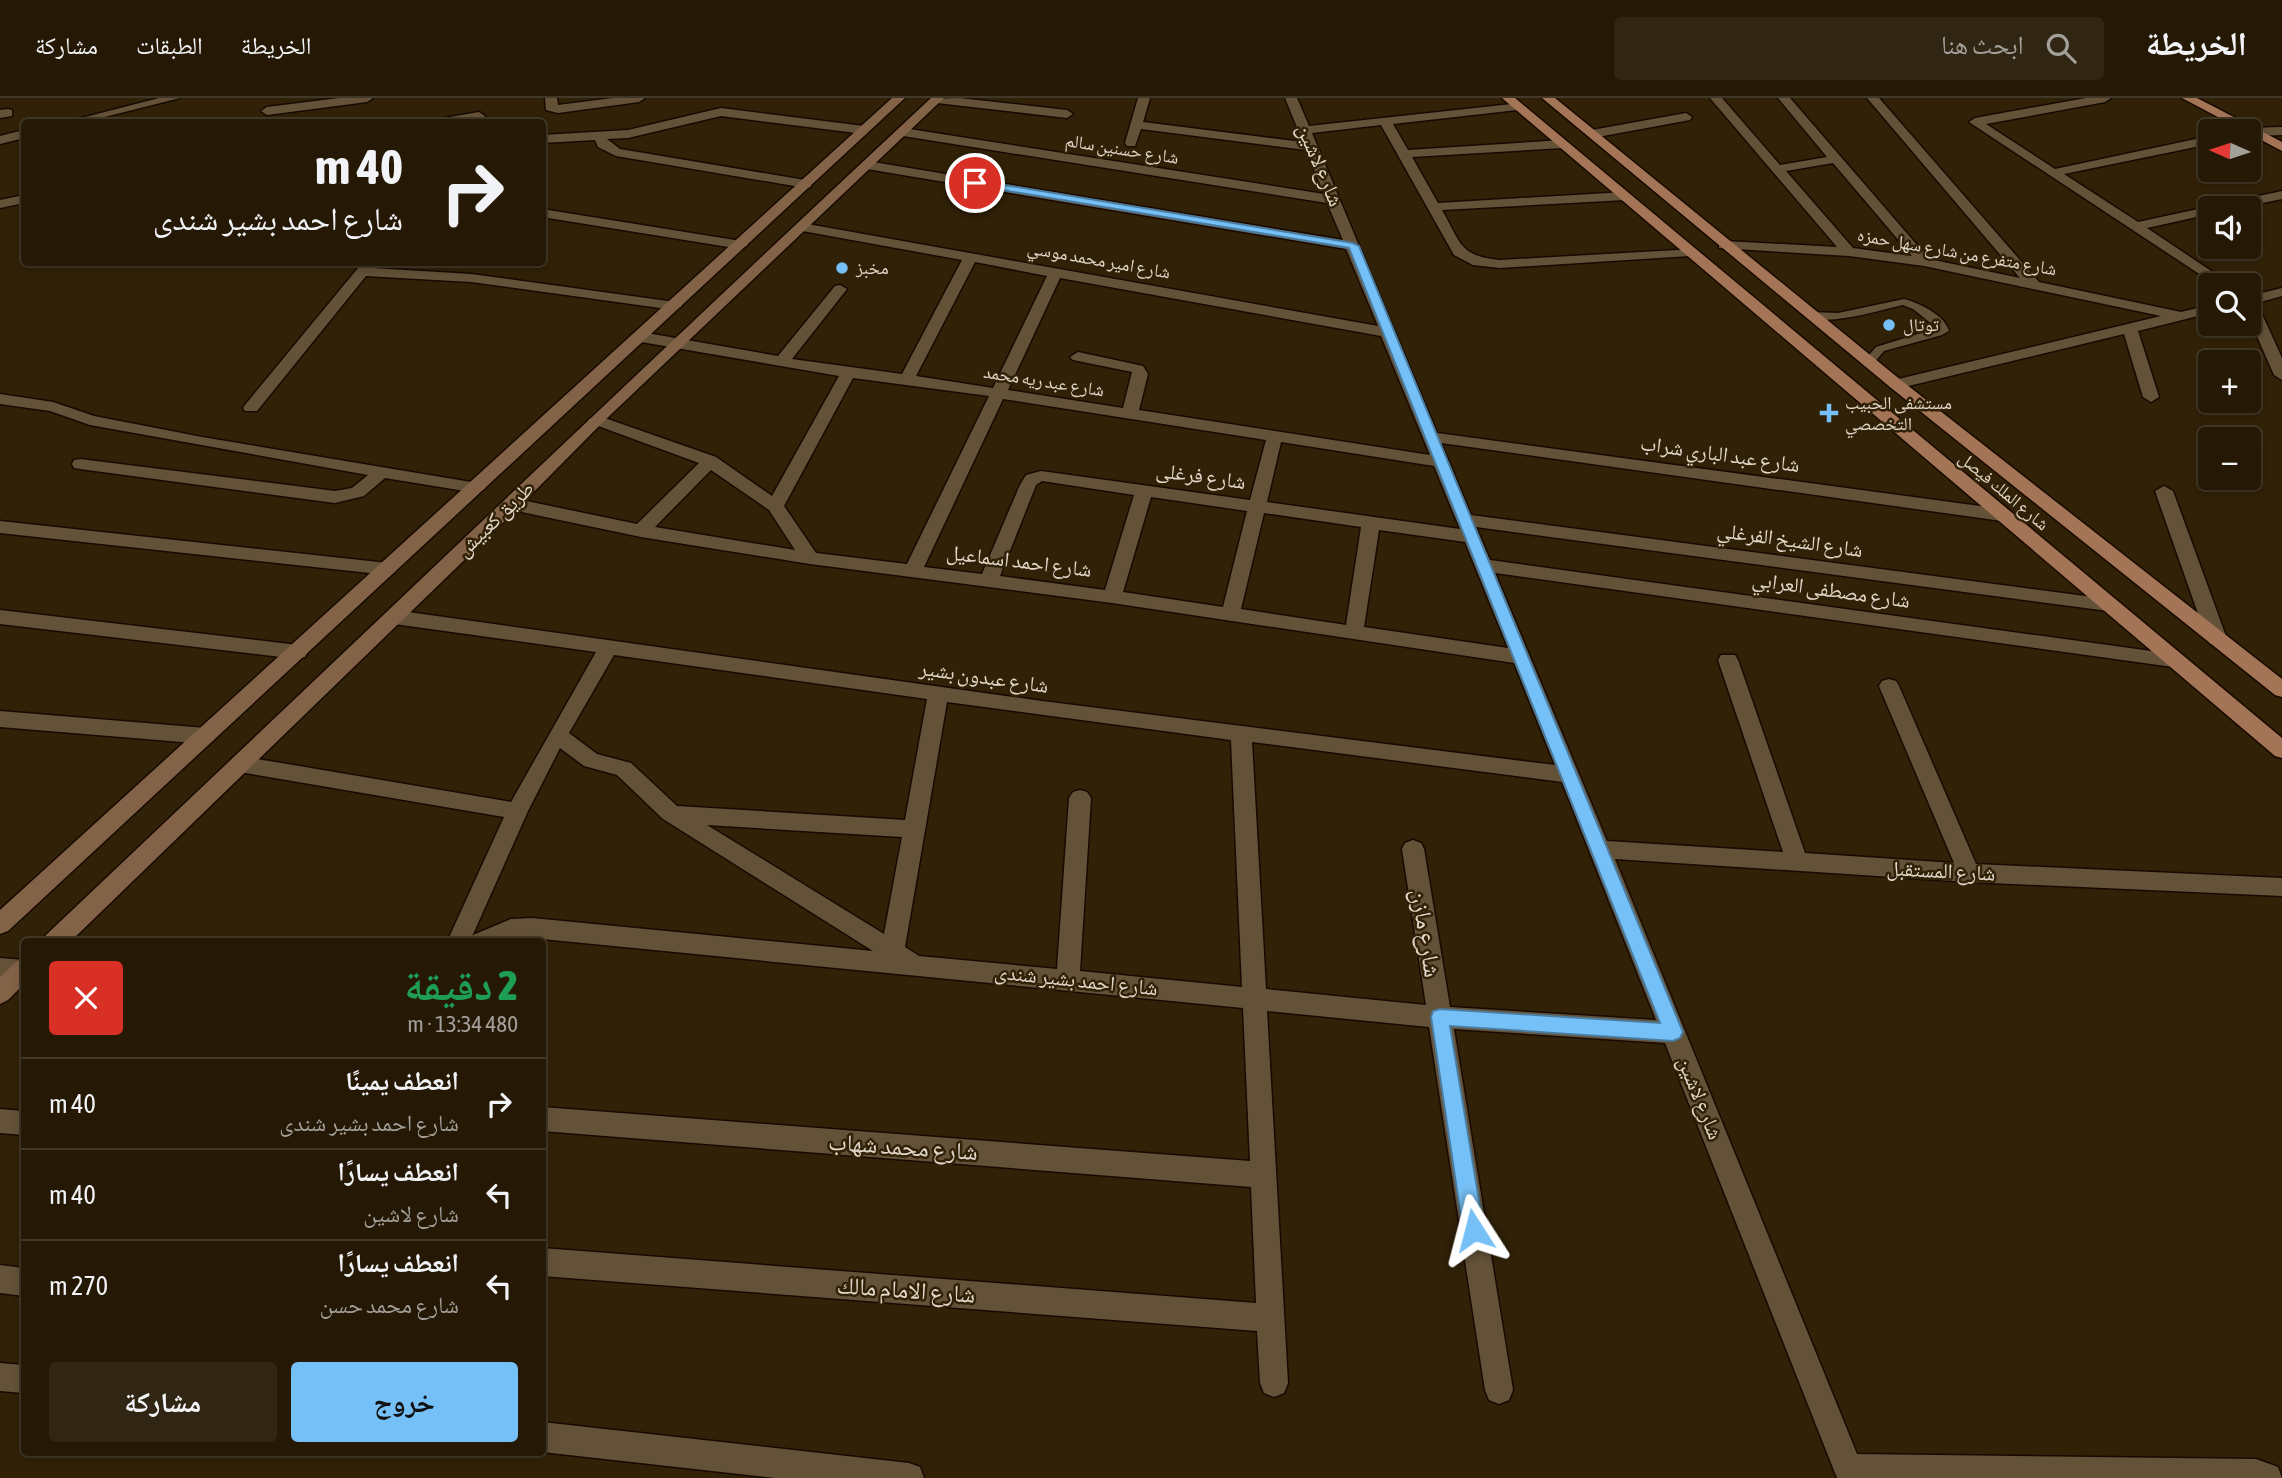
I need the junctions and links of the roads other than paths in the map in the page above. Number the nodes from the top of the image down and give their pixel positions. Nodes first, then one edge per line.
1 (174, 98) edge
2 (263, 98) edge
3 (367, 98) edge
4 (899, 98) edge
5 (938, 98) edge
6 (1144, 98) edge
7 (1291, 98) edge
8 (1548, 98) edge
9 (1716, 98) edge
10 (1784, 98) edge
11 (1872, 98) edge
12 (2105, 98) edge
13 (2188, 98) edge
14 (1513, 102) edge
15 (555, 103) edge
16 (645, 111) edge
17 (1067, 114) dead end
18 (479, 115) edge
19 (268, 117) edge
20 (1686, 117) dead end
21 (85, 119) edge
22 (459, 119) edge
23 (2227, 119) edge
24 (1385, 121) junction
25 (1135, 125) junction
26 (864, 130) junction
27 (2261, 131) edge
28 (2282, 131) edge
29 (902, 132) junction
30 (1592, 134) junction
31 (21, 135) edge
32 (2261, 136) edge
33 (600, 137) junction
34 (1308, 138) junction
35 (546, 139) edge
36 (0, 140) edge
37 (1131, 143) dead end
38 (2198, 143) edge
39 (1563, 144) junction
40 (2282, 147) edge
41 (1404, 154) junction
42 (1836, 159) junction
43 (867, 165) junction
44 (1777, 169) junction
45 (2052, 173) junction
46 (806, 184) junction
47 (2282, 195) edge
48 (1625, 196) junction
49 (2261, 199) edge
50 (21, 200) edge
51 (1335, 200) junction
52 (0, 204) edge
53 (1433, 207) junction
54 (2198, 213) edge
55 (546, 214) edge
56 (802, 227) junction
57 (2135, 227) junction
58 (741, 245) junction
59 (1724, 245) junction
60 (1353, 246) junction
61 (1690, 252) junction
62 (1849, 252) junction
63 (971, 256) junction
64 (1924, 262) junction
65 (367, 267) edge
66 (1056, 272) junction
67 (2206, 273) edge
68 (2033, 284) junction
69 (840, 289) dead end
70 (2280, 297) edge
71 (2261, 299) edge
72 (675, 306) junction
73 (2198, 312) edge
74 (1811, 315) junction
75 (2181, 316) junction
76 (2130, 328) junction
77 (2261, 328) edge
78 (1389, 333) junction
79 (641, 337) junction
80 (680, 344) junction
81 (1078, 357) dead end
82 (783, 360) junction
83 (1869, 362) junction
84 (848, 373) junction
85 (2282, 375) edge
86 (907, 379) junction
87 (1896, 384) junction
88 (998, 393) junction
89 (2151, 397) dead end
90 (0, 399) edge
91 (251, 408) dead end
92 (1130, 413) junction
93 (596, 420) junction
94 (1275, 435) junction
95 (1432, 437) junction
96 (1965, 439) junction
97 (1924, 449) junction
98 (710, 461) junction
99 (1442, 462) junction
100 (80, 464) dead end
101 (383, 471) junction
102 (477, 488) junction
103 (1144, 491) junction
104 (2164, 491) dead end
105 (512, 504) junction
106 (775, 506) junction
107 (1257, 507) junction
108 (2002, 515) junction
109 (1371, 522) junction
110 (0, 527) edge
111 (1469, 528) junction
112 (641, 531) junction
113 (810, 558) junction
114 (1484, 565) junction
115 (388, 569) junction
116 (913, 571) junction
117 (989, 580) junction
118 (1112, 597) junction
119 (2108, 605) junction
120 (1230, 614) junction
121 (0, 617) edge
122 (394, 617) junction
123 (1354, 632) junction
124 (2217, 639) junction
125 (608, 648) junction
126 (298, 652) junction
127 (1521, 657) junction
128 (1728, 660) dead end
129 (2173, 660) junction
130 (1889, 686) dead end
131 (2282, 690) edge
132 (938, 694) junction
133 (0, 719) edge
134 (1241, 733) junction
135 (556, 734) junction
136 (206, 736) junction
137 (2282, 750) edge
138 (240, 764) junction
139 (1569, 775) junction
140 (1080, 798) dead end
141 (517, 811) junction
142 (671, 813) junction
143 (914, 829) junction
144 (1413, 849) dead end
145 (1600, 849) junction
146 (1797, 862) junction
147 (1969, 873) junction
148 (2282, 887) edge
149 (0, 924) edge
150 (58, 938) edge
151 (460, 938) edge
152 (490, 938) edge
153 (902, 957) junction
154 (18, 969) edge
155 (1068, 979) junction
156 (0, 993) edge
157 (1254, 998) junction
158 (1440, 1017) junction
159 (1673, 1032) junction
160 (546, 1119) edge
161 (0, 1121) edge
162 (21, 1123) edge
163 (1263, 1175) junction
164 (546, 1262) edge
165 (0, 1279) edge
166 (21, 1282) edge
167 (1270, 1318) junction
168 (0, 1377) edge
169 (21, 1379) edge
170 (1274, 1383) dead end
171 (1499, 1390) dead end
172 (546, 1437) edge
173 (1850, 1473) edge
174 (909, 1478) edge
175 (2267, 1478) edge

1 - 21 street
2 - 19 street
3 - 19 street
4 - 26 street, طريق كعبيش
5 - 17 street
5 - 29 street, طريق كعبيش
6 - 25 street
7 - 34 street, شارع لاشين
8 - 30 main road, شارع الملك فيصل
9 - 44 street
10 - 42 street
11 - 68 street
12 - 45 street
13 - 23 main road
14 - 24 street
14 - 39 main road, شارع الملك فيصل
15 - 16 street
16 - 26 street
16 - 33 street
18 - 22 street
20 - 30 street
24 - 34 street
24 - 41 street
25 - 34 street
25 - 37 street
26 - 46 street, طريق كعبيش
27 - 28 street
29 - 43 street, طريق كعبيش
29 - 51 street, شارع حسنين سالم
30 - 59 main road, شارع الملك فيصل
31 - 36 street
32 - 40 main road
33 - 35 street
33 - 46 street
34 - 51 street, شارع لاشين
38 - 45 street
39 - 41 street
39 - 48 main road, شارع الملك فيصل
41 - 53 street
42 - 44 street
42 - 64 street
43 - 56 street, طريق كعبيش
43 - 60 street
44 - 62 street
45 - 57 street
46 - 58 street, طريق كعبيش
47 - 49 street
48 - 53 street
48 - 61 main road, شارع الملك فيصل
50 - 52 street
51 - 60 street, شارع لاشين
53 - 61 street
54 - 57 street
55 - 58 street
56 - 63 street, شارع امير محمد موسي
56 - 80 street, طريق كعبيش
57 - 67 street
58 - 72 street, طريق كعبيش
59 - 62 street, شارع متفرع من شارع سهل حمزه
59 - 74 main road, شارع الملك فيصل
60 - 78 street, شارع لاشين
61 - 97 main road, شارع الملك فيصل
62 - 64 street, شارع متفرع من شارع سهل حمزه
63 - 66 street, شارع امير محمد موسي
63 - 86 street
64 - 68 street, شارع متفرع من شارع سهل حمزه
65 - 72 street
65 - 91 street
66 - 78 street, شارع امير محمد موسي
66 - 88 street
68 - 75 street, شارع متفرع من شارع سهل حمزه
69 - 82 street
70 - 71 street
72 - 79 street, طريق كعبيش
73 - 75 street
74 - 83 main road, شارع الملك فيصل
74 - 83 lane
75 - 76 street
76 - 87 street
76 - 89 street
77 - 85 street
78 - 95 street, شارع لاشين
79 - 80 street, شارع عبد ريه محمد
79 - 102 street, طريق كعبيش
80 - 82 street, شارع عبد ريه محمد
80 - 93 street, طريق كعبيش
81 - 92 street
82 - 84 street, شارع عبد ريه محمد
83 - 87 main road, شارع الملك فيصل
84 - 86 street, شارع عبد ريه محمد
84 - 106 street
86 - 88 street, شارع عبد ريه محمد
87 - 96 main road, شارع الملك فيصل
88 - 92 street, شارع عبد ريه محمد
88 - 116 street
90 - 101 street
92 - 94 street, شارع عبد ريه محمد
93 - 98 street
93 - 105 street, طريق كعبيش
94 - 99 street, شارع عبد ريه محمد
94 - 107 street
95 - 99 street, شارع لاشين
95 - 108 street, شارع عبد الباري شراب
96 - 97 main road
96 - 124 main road, شارع الملك فيصل
97 - 108 main road, شارع الملك فيصل
98 - 106 street
98 - 112 street
99 - 111 street, شارع لاشين
100 - 101 street
101 - 102 street
102 - 115 street, طريق كعبيش
103 - 107 street, شارع فرغلى
103 - 117 street, شارع فرغلى
103 - 118 street
104 - 124 street
105 - 112 street, شارع احمد اسماعيل
105 - 122 street, طريق كعبيش
106 - 113 street
107 - 109 street, شارع فرغلى
107 - 120 street
108 - 119 main road, شارع الملك فيصل
109 - 111 street, شارع فرغلى
109 - 123 street
110 - 115 street
111 - 114 street, شارع لاشين
111 - 119 street, شارع الشيخ الفرغلي
112 - 113 street, شارع احمد اسماعيل
113 - 116 street, شارع احمد اسماعيل
114 - 127 street, شارع لاشين
114 - 129 street, شارع مصطفى العرابي
115 - 126 street, طريق كعبيش
116 - 117 street, شارع احمد اسماعيل
117 - 118 street, شارع احمد اسماعيل
118 - 120 street, شارع احمد اسماعيل
119 - 129 main road, شارع الملك فيصل
120 - 123 street, شارع احمد اسماعيل
121 - 126 street
122 - 125 street, شارع عبدون بشير
122 - 138 street, طريق كعبيش
123 - 127 street, شارع احمد اسماعيل
124 - 131 main road, شارع الملك فيصل
125 - 132 street, شارع عبدون بشير
125 - 135 street
126 - 136 street, طريق كعبيش
127 - 139 street, شارع لاشين
128 - 146 street
129 - 137 main road, شارع الملك فيصل
130 - 147 street
132 - 134 street, شارع عبدون بشير
132 - 143 street
133 - 136 street
134 - 139 street, شارع عبدون بشير
134 - 157 street
135 - 141 street
135 - 142 street
136 - 149 street, طريق كعبيش
138 - 141 street
138 - 150 street, طريق كعبيش
139 - 145 street, شارع لاشين
140 - 155 street
141 - 151 street
142 - 143 street
142 - 153 street
143 - 153 street
144 - 158 street, شارع مازن
145 - 146 street, شارع المستقبل
145 - 159 street, شارع لاشين
146 - 147 street, شارع المستقبل
147 - 148 street, شارع المستقبل
152 - 153 street, شارع احمد بشير شندى
153 - 155 street, شارع احمد بشير شندى
154 - 156 street
155 - 157 street, شارع احمد بشير شندى
157 - 158 street, شارع احمد بشير شندى
157 - 163 street
158 - 159 street, شارع احمد بشير شندى
158 - 171 street, شارع مازن
159 - 173 street, شارع لاشين
160 - 163 street, شارع محمد شهاب
161 - 162 street
163 - 167 street
164 - 167 street, شارع الامام مالك
165 - 166 street
167 - 170 street
168 - 169 street
172 - 174 street
173 - 175 street

